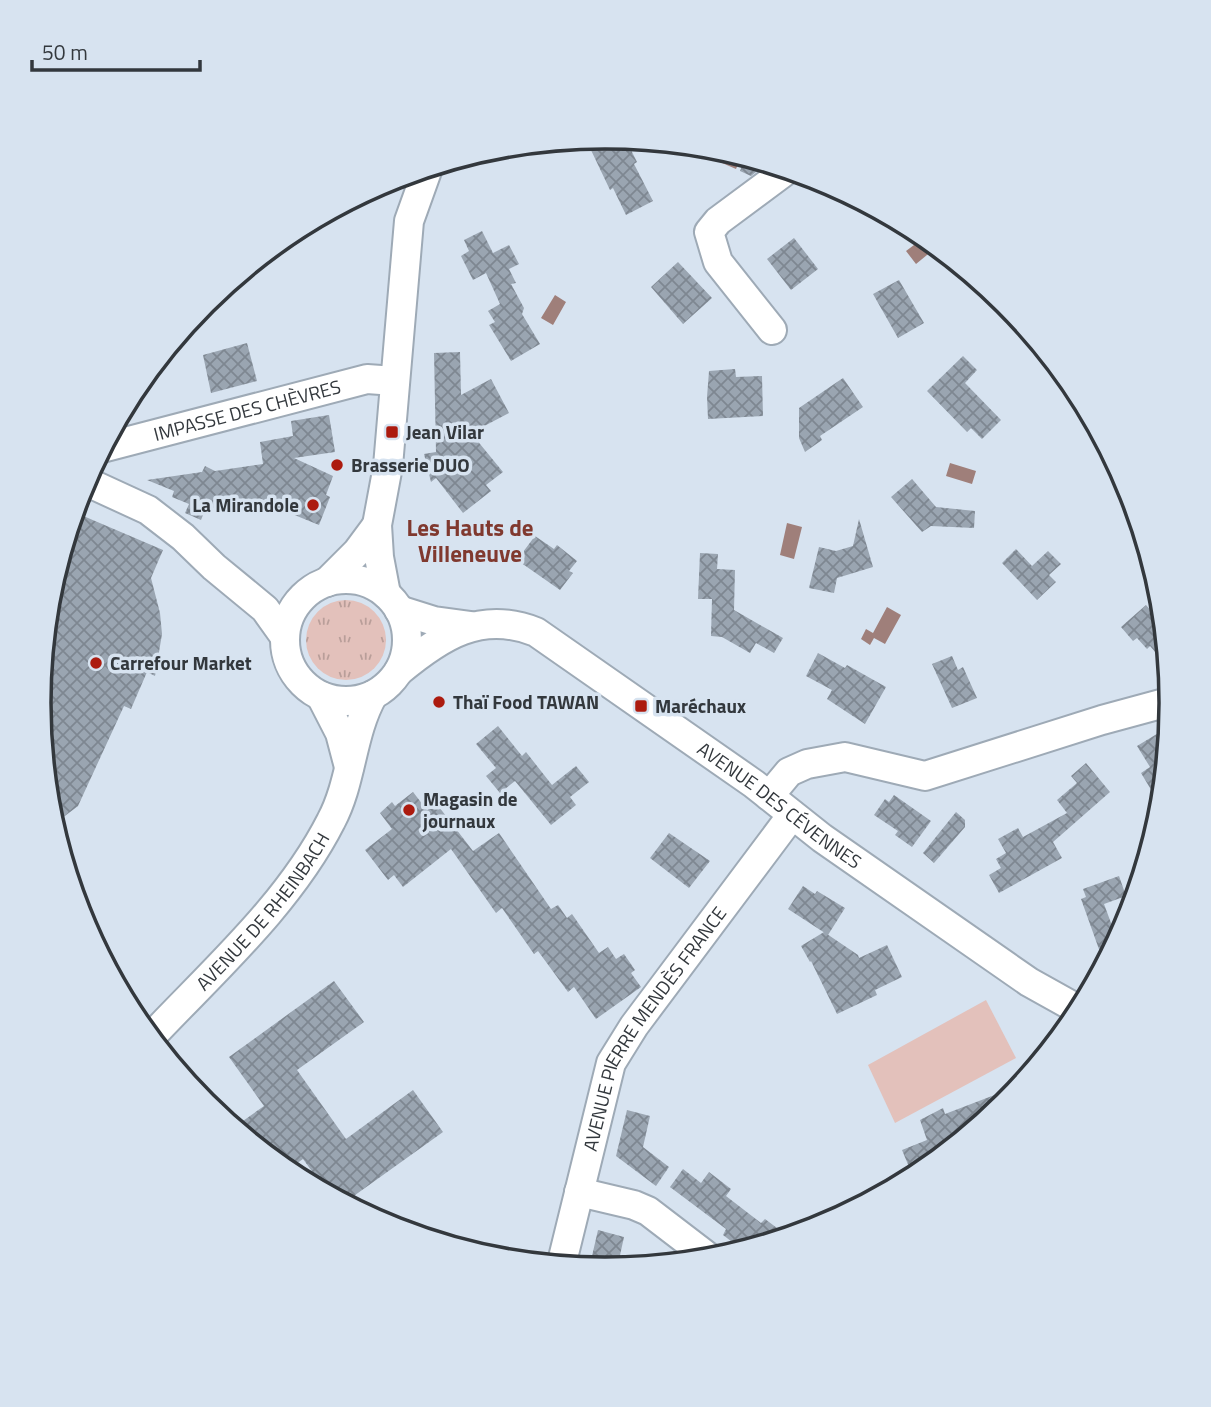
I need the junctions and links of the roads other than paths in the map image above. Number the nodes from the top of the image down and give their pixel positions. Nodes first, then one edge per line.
1 (778, 176) edge
2 (424, 179) edge
3 (772, 330) dead end
4 (394, 381) junction
5 (115, 445) edge
6 (95, 486) edge
7 (377, 525) junction
8 (236, 583) junction
9 (316, 589) junction
10 (393, 602) junction
11 (471, 626) junction
12 (285, 637) junction
13 (399, 671) junction
14 (373, 695) junction
15 (321, 696) junction
16 (1160, 704) edge
17 (349, 767) junction
18 (769, 796) junction
19 (792, 814) junction
20 (1071, 1005) edge
21 (157, 1030) edge
22 (579, 1192) junction
23 (699, 1250) edge
24 (563, 1257) edge

1 - 3 street
2 - 4 street
4 - 5 street, IMPASSE DES CHÈVRES
4 - 7 street
6 - 8 street
7 - 9 street
7 - 10 street
8 - 9 street
8 - 12 street
9 - 10 street
9 - 12 street
10 - 11 street, AVENUE DES CÉVENNES
10 - 13 street
11 - 13 street, AVENUE DES CÉVENNES
11 - 18 street, AVENUE DES CÉVENNES
12 - 15 street
13 - 14 street
14 - 15 street
14 - 17 street, AVENUE DE RHEINBACH
15 - 17 street, AVENUE DE RHEINBACH
16 - 18 street
17 - 21 street, AVENUE DE RHEINBACH
18 - 19 street, AVENUE DES CÉVENNES
19 - 20 street, AVENUE DES CÉVENNES
19 - 22 street, AVENUE PIERRE MENDÈS FRANCE
22 - 23 street
22 - 24 street, AVENUE PIERRE MENDÈS FRANCE

